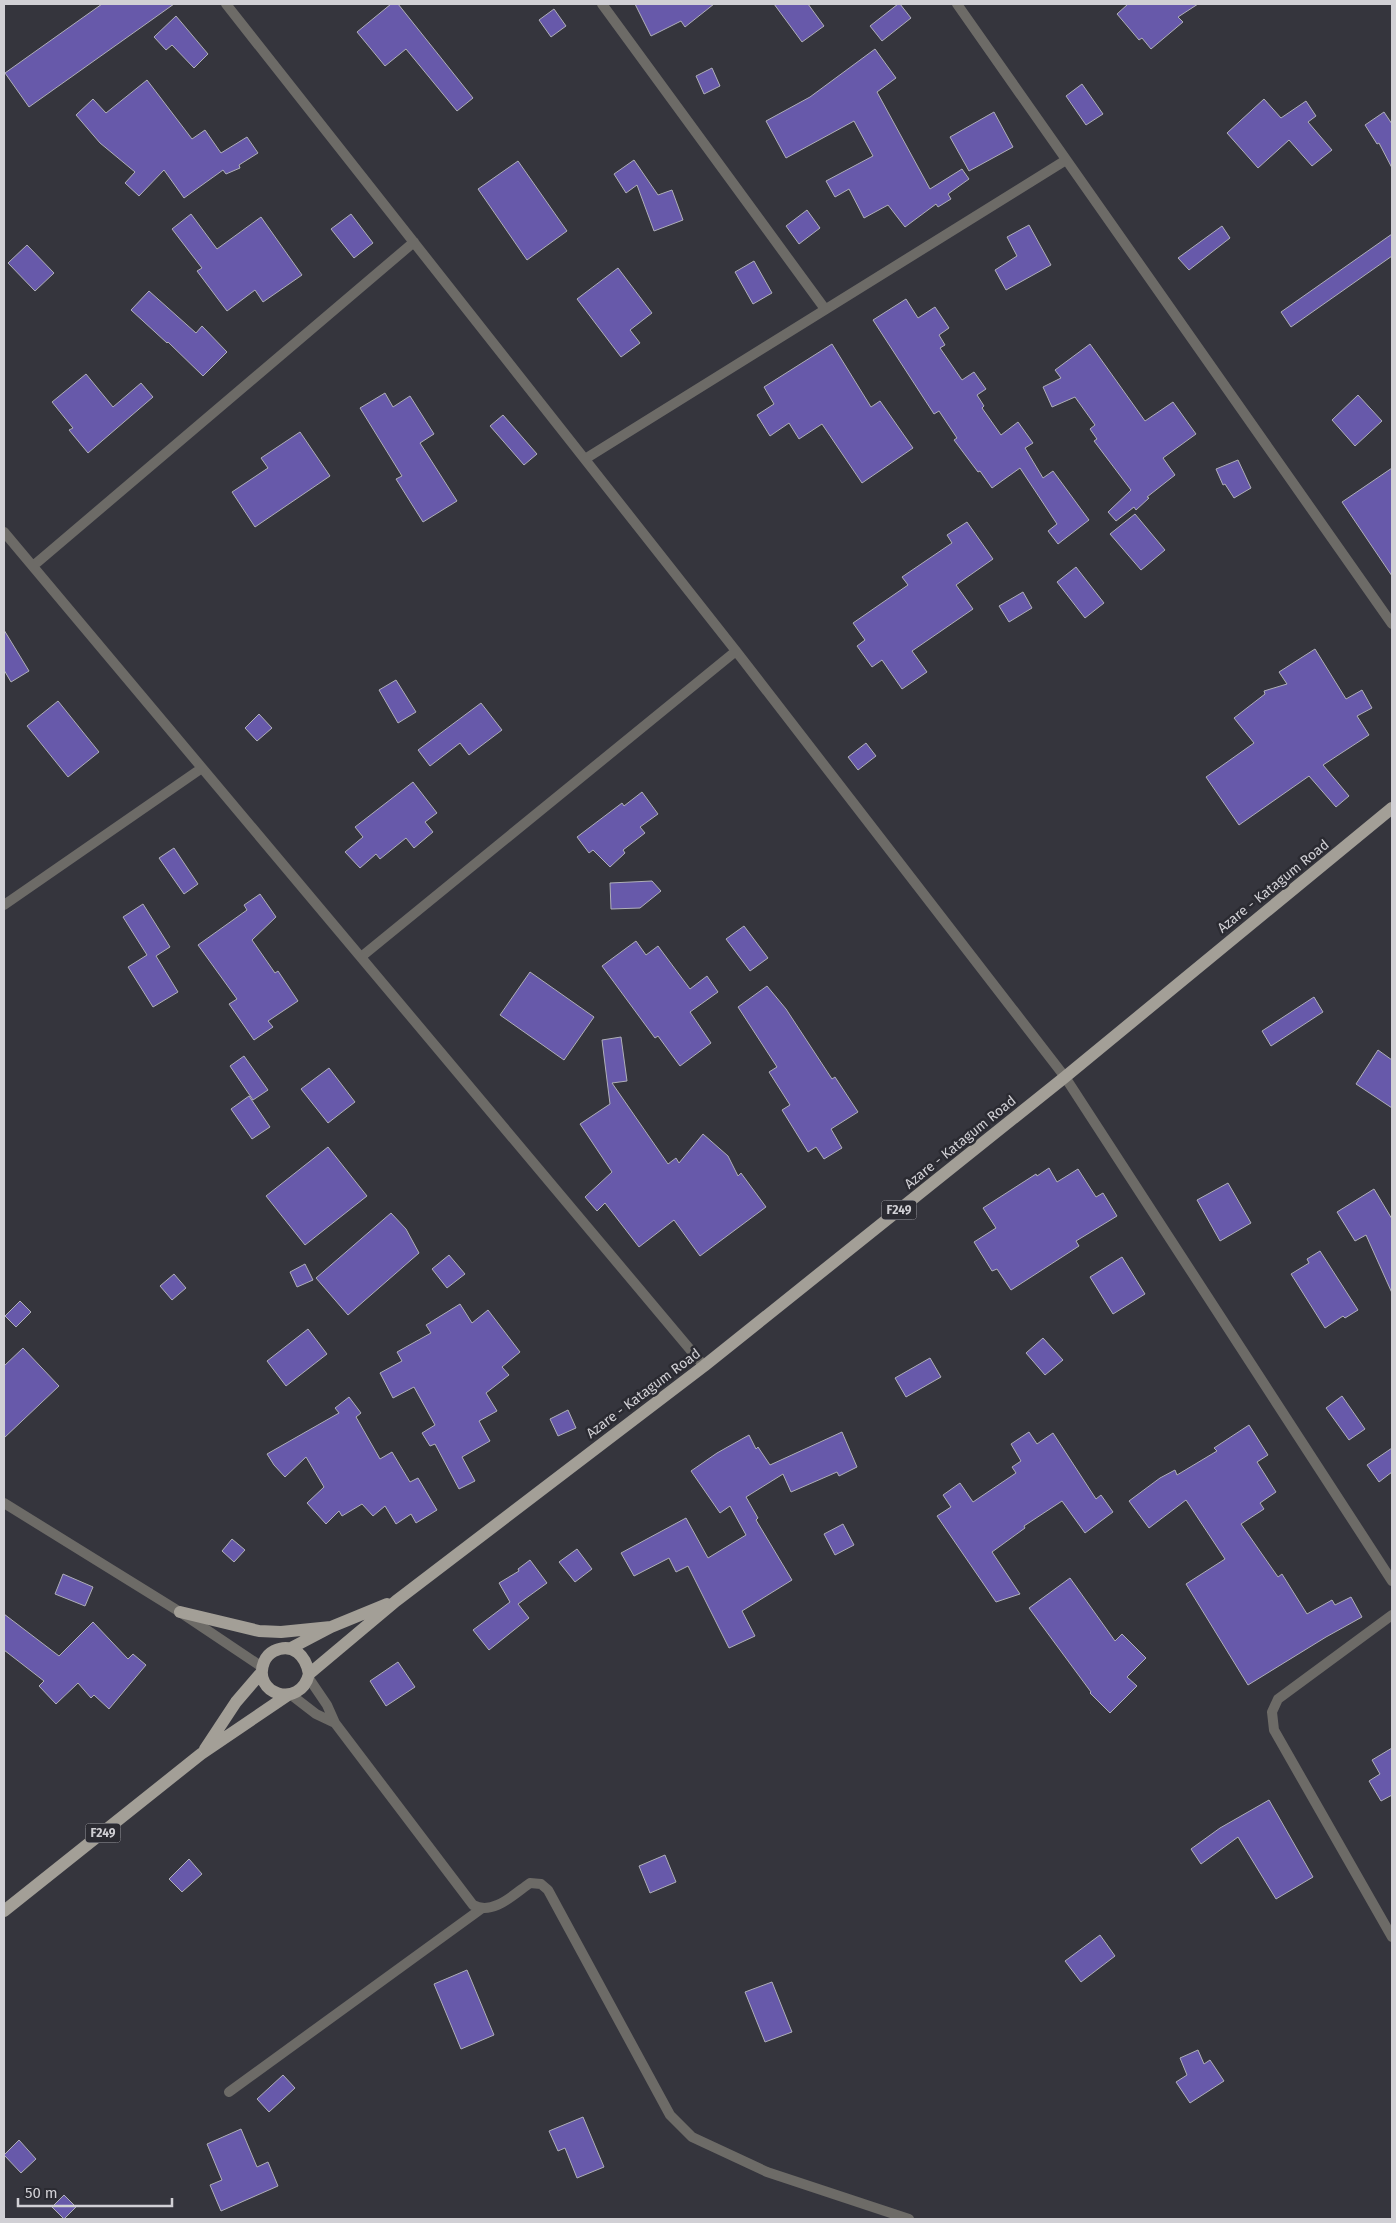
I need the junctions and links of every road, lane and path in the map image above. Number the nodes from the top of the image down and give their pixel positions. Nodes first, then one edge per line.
1 (226, 4) edge
2 (602, 4) edge
3 (957, 4) edge
4 (1066, 160) junction
5 (414, 242) junction
6 (825, 310) junction
7 (585, 459) junction
8 (4, 532) edge
9 (33, 566) junction
10 (1392, 624) edge
11 (736, 651) junction
12 (202, 768) junction
13 (1392, 808) edge
14 (4, 905) edge
15 (361, 958) junction
16 (1065, 1077) junction
17 (704, 1366) junction
18 (4, 1503) edge
19 (1392, 1580) edge
20 (396, 1601) junction
21 (180, 1612) junction
22 (1392, 1615) edge
23 (331, 1627) junction
24 (291, 1648) junction
25 (262, 1670) junction
26 (308, 1675) junction
27 (289, 1695) junction
28 (335, 1723) junction
29 (201, 1754) junction
30 (481, 1909) junction
31 (4, 1911) edge
32 (1392, 1937) edge
33 (229, 2092) dead end
34 (909, 2219) edge

1 - 5 street
2 - 6 street
3 - 4 street
4 - 6 street
4 - 10 street
5 - 7 street
5 - 9 street
6 - 7 street
7 - 11 street
8 - 9 street
9 - 12 street
11 - 15 street
11 - 16 street
12 - 14 street
12 - 15 street
13 - 16 main road, Azare - Katagum Road / F249
15 - 17 street
16 - 17 main road, Azare - Katagum Road / F249
16 - 19 street
17 - 20 main road, Azare - Katagum Road / F249
18 - 21 street
20 - 23 main road, Azare - Katagum Road / F249
20 - 26 main road, Azare - Katagum Road / F249
21 - 23 main road
21 - 25 street
22 - 32 street
23 - 24 main road, Azare - Katagum Road / F249
24 - 25 main road, Azare - Katagum Road / F249
24 - 26 main road
25 - 27 main road
25 - 29 main road, Azare - Katagum Road / F249
26 - 27 main road, Azare - Katagum Road / F249
26 - 28 street
27 - 28 street
27 - 29 main road, Azare - Katagum Road / F249
28 - 30 street
29 - 31 main road, Azare - Katagum Road / F249
30 - 33 street
30 - 34 street

